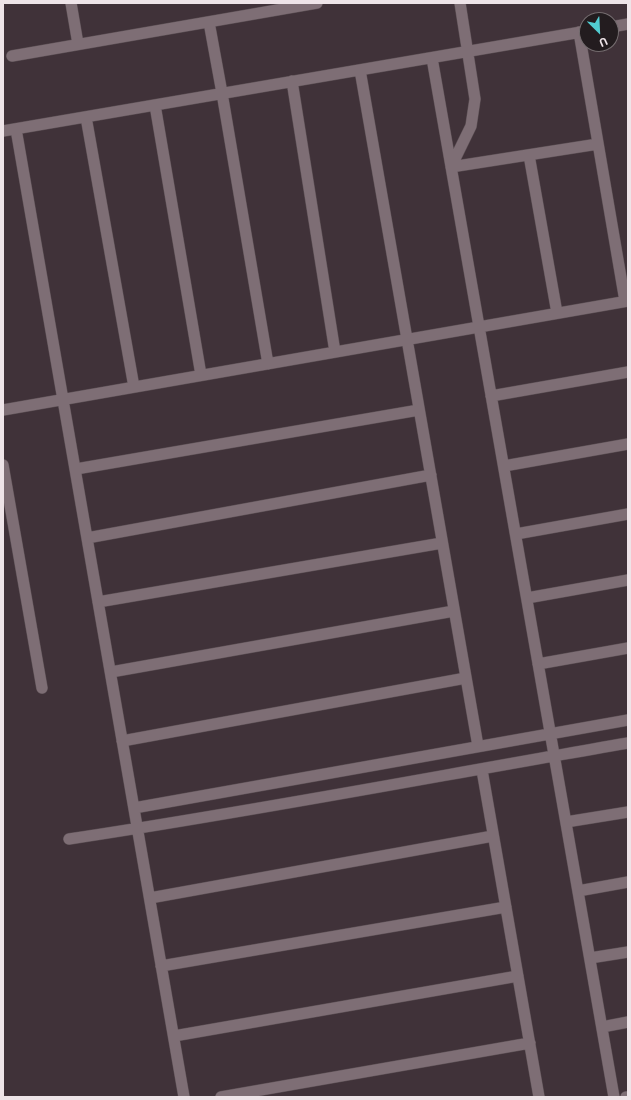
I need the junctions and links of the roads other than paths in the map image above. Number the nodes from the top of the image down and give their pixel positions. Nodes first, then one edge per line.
1 (71, 3) edge
2 (317, 3) edge
3 (460, 3) edge
4 (209, 22) junction
5 (579, 33) edge
6 (78, 44) junction
7 (468, 51) junction
8 (586, 52) edge
9 (12, 56) dead end
10 (432, 58) junction
11 (360, 70) junction
12 (292, 81) junction
13 (222, 93) junction
14 (155, 105) junction
15 (86, 117) junction
16 (16, 129) junction
17 (3, 131) edge
18 (598, 144) junction
19 (529, 155) junction
20 (451, 167) junction
21 (627, 301) edge
22 (557, 314) junction
23 (479, 327) junction
24 (407, 340) junction
25 (334, 352) junction
26 (268, 364) junction
27 (628, 372) edge
28 (202, 376) junction
29 (134, 388) junction
30 (492, 396) junction
31 (63, 400) junction
32 (3, 410) edge
33 (419, 410) junction
34 (628, 444) edge
35 (3, 465) edge
36 (504, 466) junction
37 (76, 469) junction
38 (431, 475) junction
39 (628, 514) edge
40 (516, 534) junction
41 (87, 538) junction
42 (442, 543) junction
43 (628, 580) edge
44 (527, 598) junction
45 (98, 602) junction
46 (454, 611) junction
47 (628, 648) edge
48 (538, 664) junction
49 (110, 672) junction
50 (466, 678) junction
51 (42, 688) dead end
52 (628, 720) edge
53 (550, 734) junction
54 (122, 741) junction
55 (628, 743) edge
56 (478, 746) junction
57 (554, 756) junction
58 (482, 770) junction
59 (134, 808) junction
60 (628, 812) edge
61 (566, 822) junction
62 (137, 829) junction
63 (493, 836) junction
64 (69, 839) dead end
65 (628, 882) edge
66 (578, 891) junction
67 (150, 898) junction
68 (506, 906) junction
69 (628, 952) edge
70 (590, 958) junction
71 (161, 966) junction
72 (518, 976) junction
73 (628, 1022) edge
74 (602, 1027) junction
75 (174, 1036) junction
76 (530, 1043) junction
77 (184, 1097) edge
78 (221, 1097) edge
79 (539, 1097) edge
80 (614, 1097) edge

1 - 6 street
2 - 4 street
3 - 7 street
4 - 6 street
4 - 13 street
5 - 7 street
6 - 9 street
7 - 10 street
7 - 20 street
8 - 18 street
10 - 11 street
10 - 20 street
11 - 12 street
11 - 24 street
12 - 13 street
12 - 25 street
13 - 14 street
13 - 26 street
14 - 15 street
14 - 28 street
15 - 16 street
15 - 29 street
16 - 17 street
16 - 31 street
18 - 19 street
18 - 21 street
19 - 20 street
19 - 22 street
20 - 23 street
21 - 22 street
22 - 23 street
23 - 24 street
23 - 30 street
24 - 25 street
24 - 33 street
25 - 26 street
26 - 28 street
27 - 30 street
28 - 29 street
29 - 31 street
30 - 36 street
31 - 32 street
31 - 37 street
33 - 37 street
33 - 38 street
34 - 36 street
35 - 51 street
36 - 40 street
37 - 41 street
38 - 41 street
38 - 42 street
39 - 40 street
40 - 44 street
41 - 45 street
42 - 45 street
42 - 46 street
43 - 44 street
44 - 48 street
45 - 49 street
46 - 49 street
46 - 50 street
47 - 48 street
48 - 53 street
49 - 54 street
50 - 54 street
50 - 56 street
52 - 53 street
53 - 56 street
53 - 57 street
54 - 59 street
55 - 57 street
56 - 59 street
57 - 58 street
57 - 61 street
58 - 62 street
58 - 63 street
59 - 62 street
60 - 61 street
61 - 66 street
62 - 64 street
62 - 67 street
63 - 67 street
63 - 68 street
65 - 66 street
66 - 70 street
67 - 71 street
68 - 71 street
68 - 72 street
69 - 70 street
70 - 74 street
71 - 75 street
72 - 75 street
72 - 76 street
73 - 74 street
74 - 80 street
75 - 77 street
76 - 78 street
76 - 79 street

